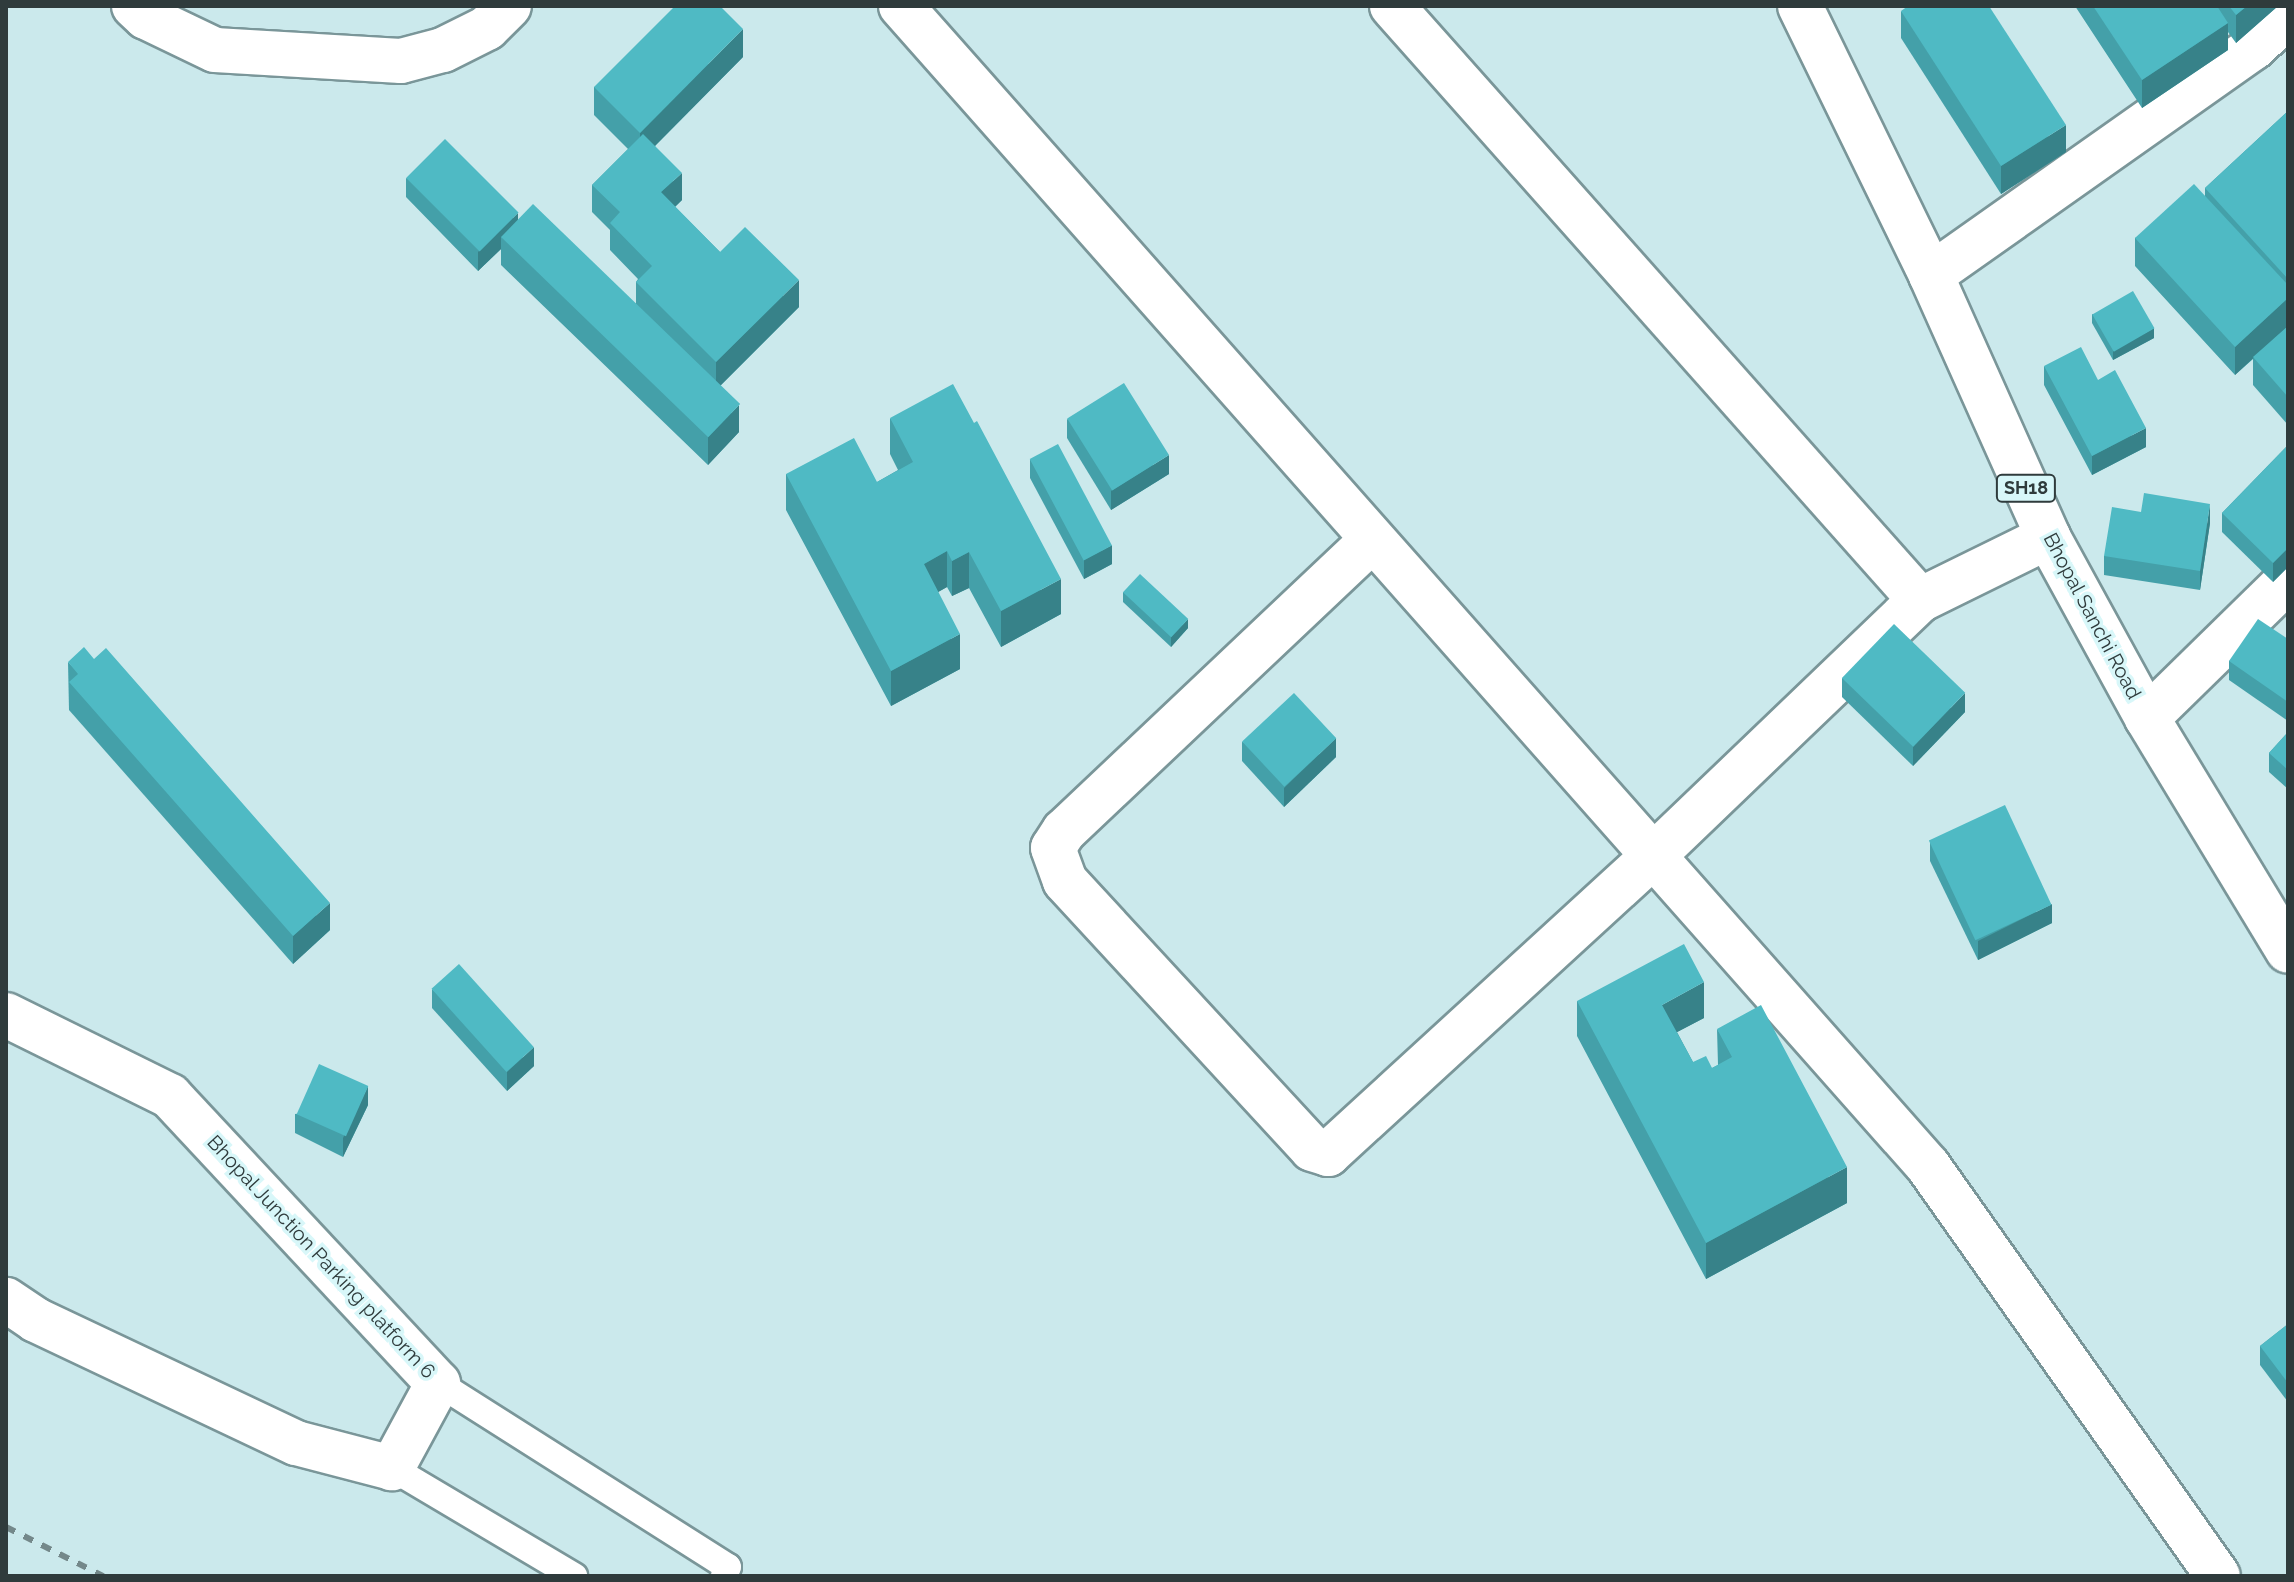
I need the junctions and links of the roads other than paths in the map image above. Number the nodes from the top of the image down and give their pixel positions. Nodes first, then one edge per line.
1 (134, 6) edge
2 (509, 6) edge
3 (901, 6) edge
4 (1392, 6) edge
5 (1800, 6) edge
6 (2288, 16) edge
7 (1931, 275) junction
8 (2048, 537) junction
9 (1372, 540) junction
10 (2288, 580) edge
11 (1920, 600) junction
12 (2147, 718) junction
13 (1651, 858) junction
14 (2288, 951) edge
15 (6, 1015) edge
16 (6, 1300) edge
17 (438, 1383) junction
18 (392, 1468) junction
19 (574, 1576) edge
20 (724, 1576) edge
21 (2218, 1576) edge

1 - 2 street
3 - 9 street
4 - 11 street
5 - 7 street, Bhopal Sanchi Road / SH18
6 - 7 street
7 - 8 street, Bhopal Sanchi Road / SH18
8 - 11 street
8 - 12 street, Bhopal Sanchi Road / SH18
9 - 13 street
9 - 13 street
10 - 12 street
11 - 13 street
12 - 14 street, Bhopal Sanchi Road / SH18
13 - 21 street
15 - 17 street, Bhopal Junction Parking platform 6
16 - 18 street
17 - 18 street, Bhopal Junction Parking platform 6
17 - 20 lane
18 - 19 lane

